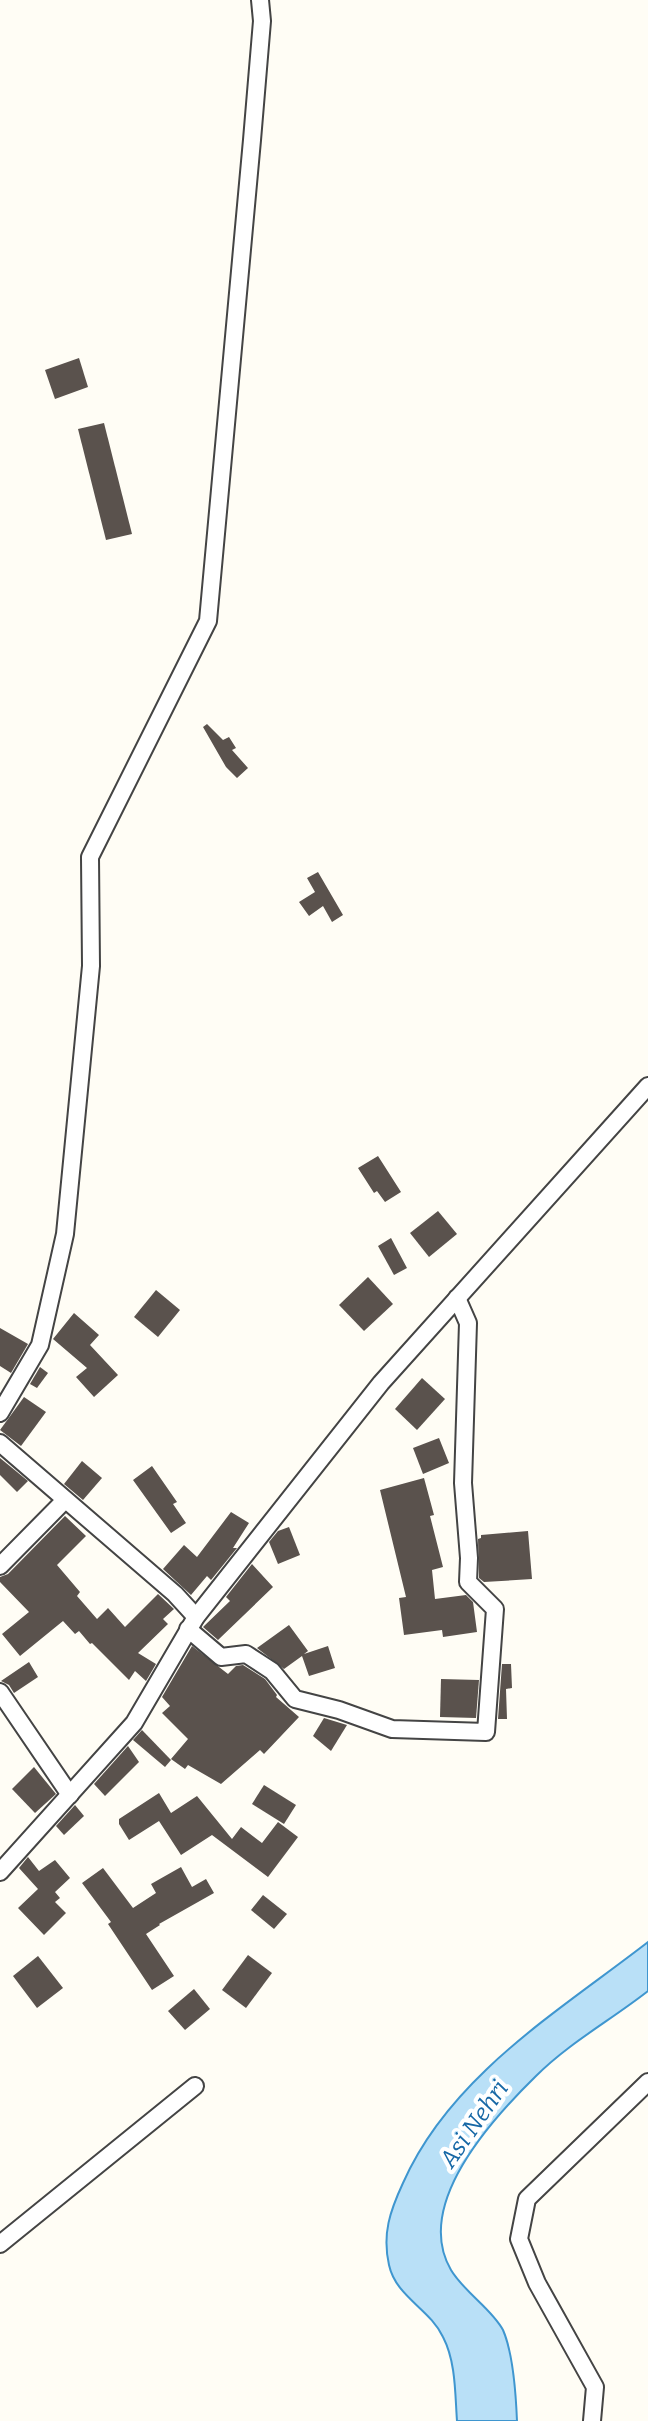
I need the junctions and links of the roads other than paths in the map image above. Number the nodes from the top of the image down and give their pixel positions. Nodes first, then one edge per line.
1 (260, 0) edge
2 (648, 1086) edge
3 (457, 1298) junction
4 (0, 1413) edge
5 (0, 1443) edge
6 (65, 1500) junction
7 (0, 1566) edge
8 (192, 1623) junction
9 (0, 1692) edge
10 (70, 1795) junction
11 (0, 1872) edge
12 (648, 2082) edge
13 (195, 2086) dead end
14 (0, 2244) edge
15 (592, 2421) edge

1 - 4 street
2 - 3 street
3 - 8 street
3 - 8 street
5 - 6 street
6 - 7 street
6 - 8 street
8 - 10 street
9 - 10 street
10 - 11 street
12 - 15 street
13 - 14 street

